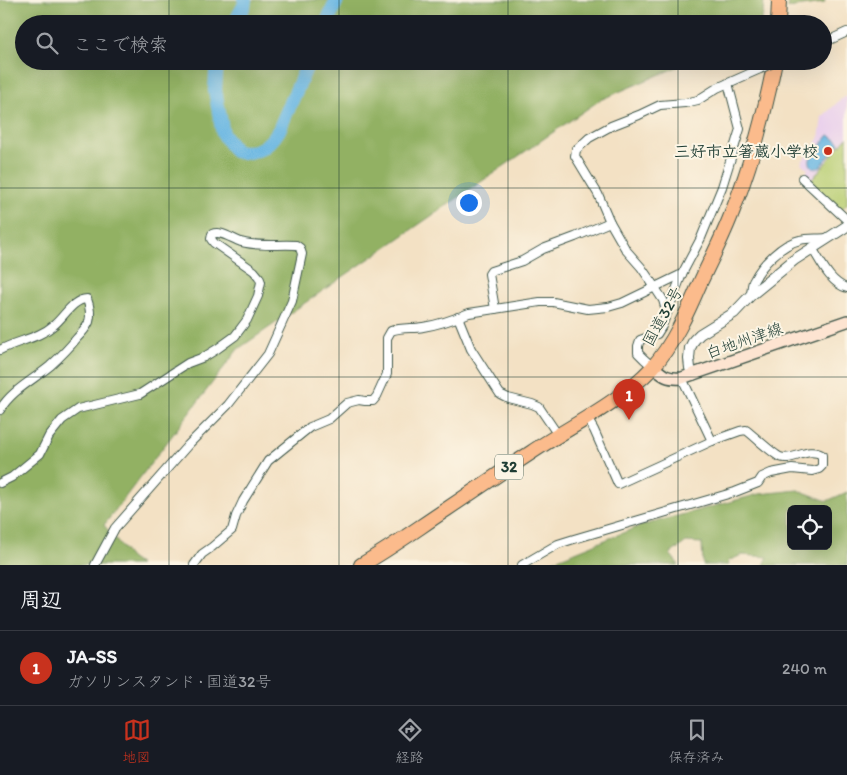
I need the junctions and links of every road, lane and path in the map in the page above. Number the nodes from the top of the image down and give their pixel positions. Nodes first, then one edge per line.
1 (779, 0) edge
2 (778, 15) edge
3 (847, 32) edge
4 (832, 39) edge
5 (758, 70) edge
6 (774, 70) edge
7 (728, 83) junction
8 (802, 178) dead end
9 (847, 220) edge
10 (610, 222) junction
11 (847, 226) edge
12 (828, 238) junction
13 (812, 248) junction
14 (682, 274) junction
15 (655, 287) junction
16 (847, 288) edge
17 (751, 295) junction
18 (495, 309) junction
19 (667, 312) junction
20 (458, 317) junction
21 (847, 322) edge
22 (0, 350) edge
23 (653, 367) junction
24 (693, 374) junction
25 (682, 378) junction
26 (0, 410) edge
27 (587, 418) junction
28 (558, 435) junction
29 (712, 441) junction
30 (0, 483) edge
31 (95, 565) edge
32 (194, 565) edge
33 (361, 565) edge
34 (522, 565) edge

1 - 2 highway
3 - 4 street
5 - 7 street, bridge
6 - 23 highway, 国道32号 / 32
7 - 10 street
7 - 14 street
8 - 9 street
10 - 15 street
10 - 18 street
11 - 12 street
12 - 13 street
12 - 17 street
13 - 16 street
13 - 17 street
14 - 15 street
14 - 19 street
15 - 18 street
15 - 19 street
17 - 24 street
18 - 20 street
19 - 23 street
20 - 28 street
20 - 32 street
21 - 24 main road, 白地州津線
22 - 26 street
23 - 25 main road
23 - 27 highway, 国道32号 / 32
24 - 25 main road, 白地州津線
25 - 29 street
27 - 28 highway, 国道32号 / 32
27 - 29 street
28 - 33 highway, 国道32号 / 32
29 - 34 street
30 - 31 street

